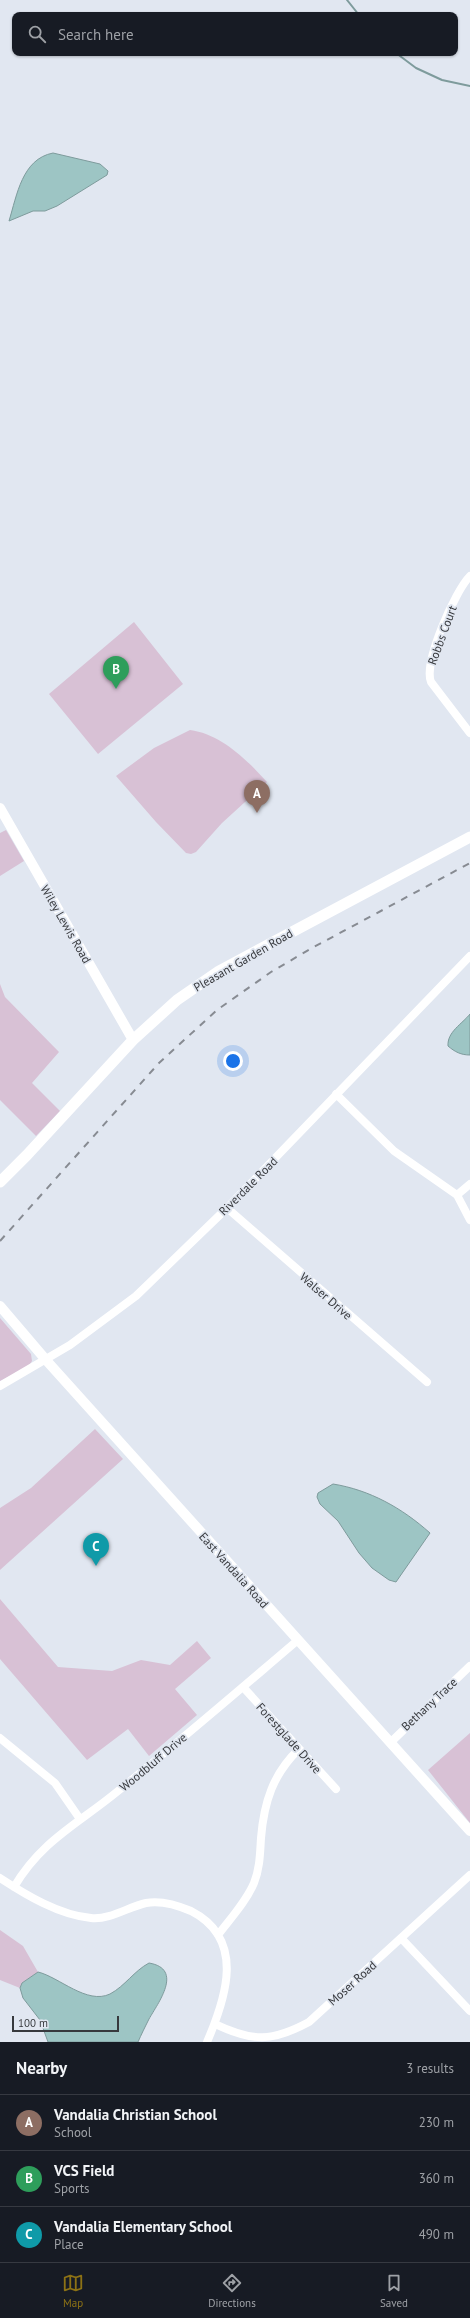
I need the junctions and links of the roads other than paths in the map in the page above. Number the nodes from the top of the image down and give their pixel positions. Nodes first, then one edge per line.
1 (470, 576) edge
2 (470, 733) edge
3 (0, 808) edge
4 (470, 837) edge
5 (470, 956) edge
6 (133, 1040) junction
7 (336, 1094) junction
8 (0, 1182) edge
9 (470, 1184) edge
10 (457, 1195) junction
11 (227, 1208) junction
12 (470, 1220) edge
13 (0, 1306) edge
14 (46, 1360) junction
15 (427, 1382) dead end
16 (0, 1386) edge
17 (298, 1640) junction
18 (470, 1666) edge
19 (243, 1686) junction
20 (0, 1738) edge
21 (390, 1743) junction
22 (300, 1749) junction
23 (336, 1788) dead end
24 (80, 1819) junction
25 (470, 1831) edge
26 (470, 1875) edge
27 (0, 1878) edge
28 (14, 1887) junction
29 (218, 1935) junction
30 (402, 1938) junction
31 (470, 2011) edge
32 (215, 2024) junction
33 (207, 2042) edge

1 - 2 street, Robbs Court
3 - 6 street, Wiley Lewis Road
4 - 6 main road, Pleasant Garden Road
5 - 7 street, Riverdale Road
6 - 8 main road, Pleasant Garden Road
7 - 10 street
7 - 11 street, Riverdale Road
9 - 10 street
10 - 12 street
11 - 14 street, Riverdale Road
11 - 15 street, Walser Drive
13 - 14 street, East Vandalia Road
14 - 16 street, Riverdale Road
14 - 17 street, East Vandalia Road
17 - 19 street, Woodbluff Drive
17 - 21 street, East Vandalia Road
18 - 21 street, Bethany Trace
19 - 22 street, Forestglade Drive
19 - 24 street, Woodbluff Drive
20 - 24 street
21 - 25 street, East Vandalia Road
22 - 23 street, Forestglade Drive
22 - 29 street
24 - 28 street, Woodbluff Drive
26 - 30 street, Moser Road
27 - 28 street
28 - 29 street
29 - 32 street
30 - 31 street
30 - 32 street, Moser Road
32 - 33 street

